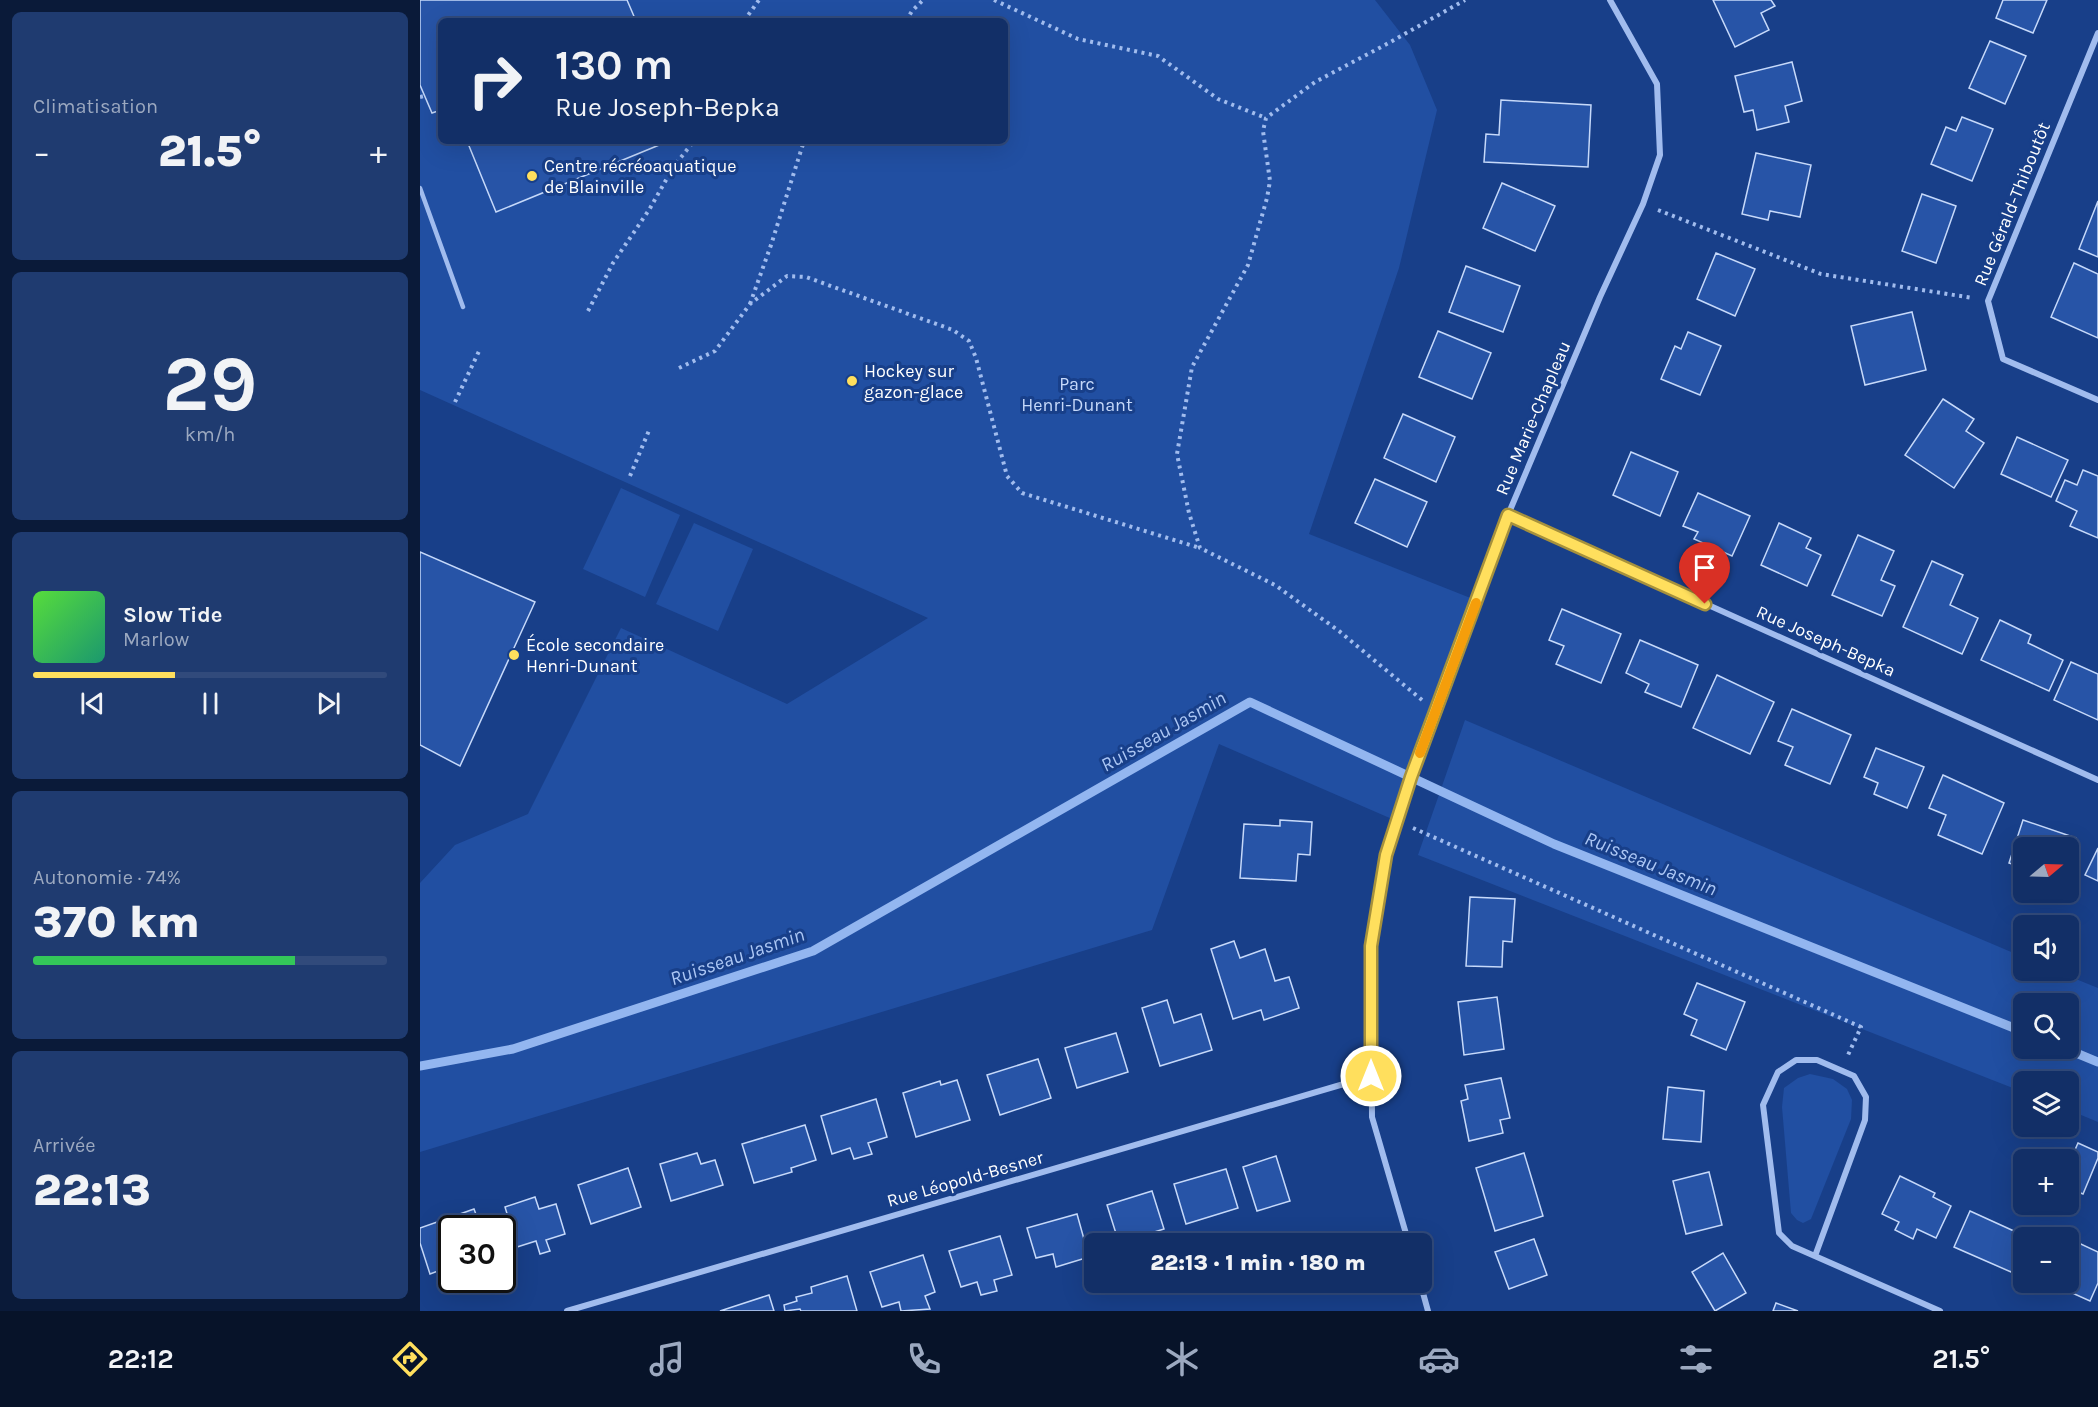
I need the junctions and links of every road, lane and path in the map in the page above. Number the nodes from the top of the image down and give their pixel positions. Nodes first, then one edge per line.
1 (759, 0) edge
2 (923, 0) edge
3 (994, 0) edge
4 (1465, 0) edge
5 (1610, 0) edge
6 (746, 18) edge
7 (908, 18) edge
8 (2098, 33) edge
9 (1266, 118) junction
10 (692, 144) edge
11 (803, 144) edge
12 (420, 188) edge
13 (1643, 204) junction
14 (1988, 301) junction
15 (750, 304) junction
16 (463, 307) dead end
17 (588, 311) dead end
18 (480, 349) dead end
19 (679, 369) dead end
20 (2098, 400) edge
21 (455, 402) dead end
22 (650, 428) dead end
23 (630, 476) dead end
24 (1508, 515) junction
25 (1200, 548) junction
26 (1435, 711) junction
27 (2098, 780) edge
28 (1396, 820) junction
29 (1842, 1071) junction
30 (1371, 1076) junction
31 (1406, 1233) edge
32 (1815, 1256) junction
33 (1423, 1293) edge
34 (567, 1311) edge
35 (1428, 1311) edge
36 (1940, 1311) edge

1 - 6 path
2 - 7 path
3 - 9 path
4 - 9 path
5 - 13 street, Rue Marie-Chapleau
8 - 14 street, Rue Gérald-Thiboutôt
9 - 25 path
10 - 17 path
11 - 15 path
12 - 16 lane
13 - 14 path
13 - 24 street, Rue Marie-Chapleau
14 - 20 street, Rue Gérald-Thiboutôt
15 - 19 path
15 - 25 path
18 - 21 path
22 - 23 path
24 - 26 street, Rue Marie-Chapleau
24 - 27 street, Rue Joseph-Bepka
25 - 26 path
26 - 28 street, Rue Marie-Chapleau
28 - 29 path
28 - 30 street, Rue Marie-Chapleau
29 - 32 street
29 - 32 street
30 - 31 street, Rue Marie-Chapleau
30 - 34 street, Rue Léopold-Besner
32 - 36 street
33 - 35 street

